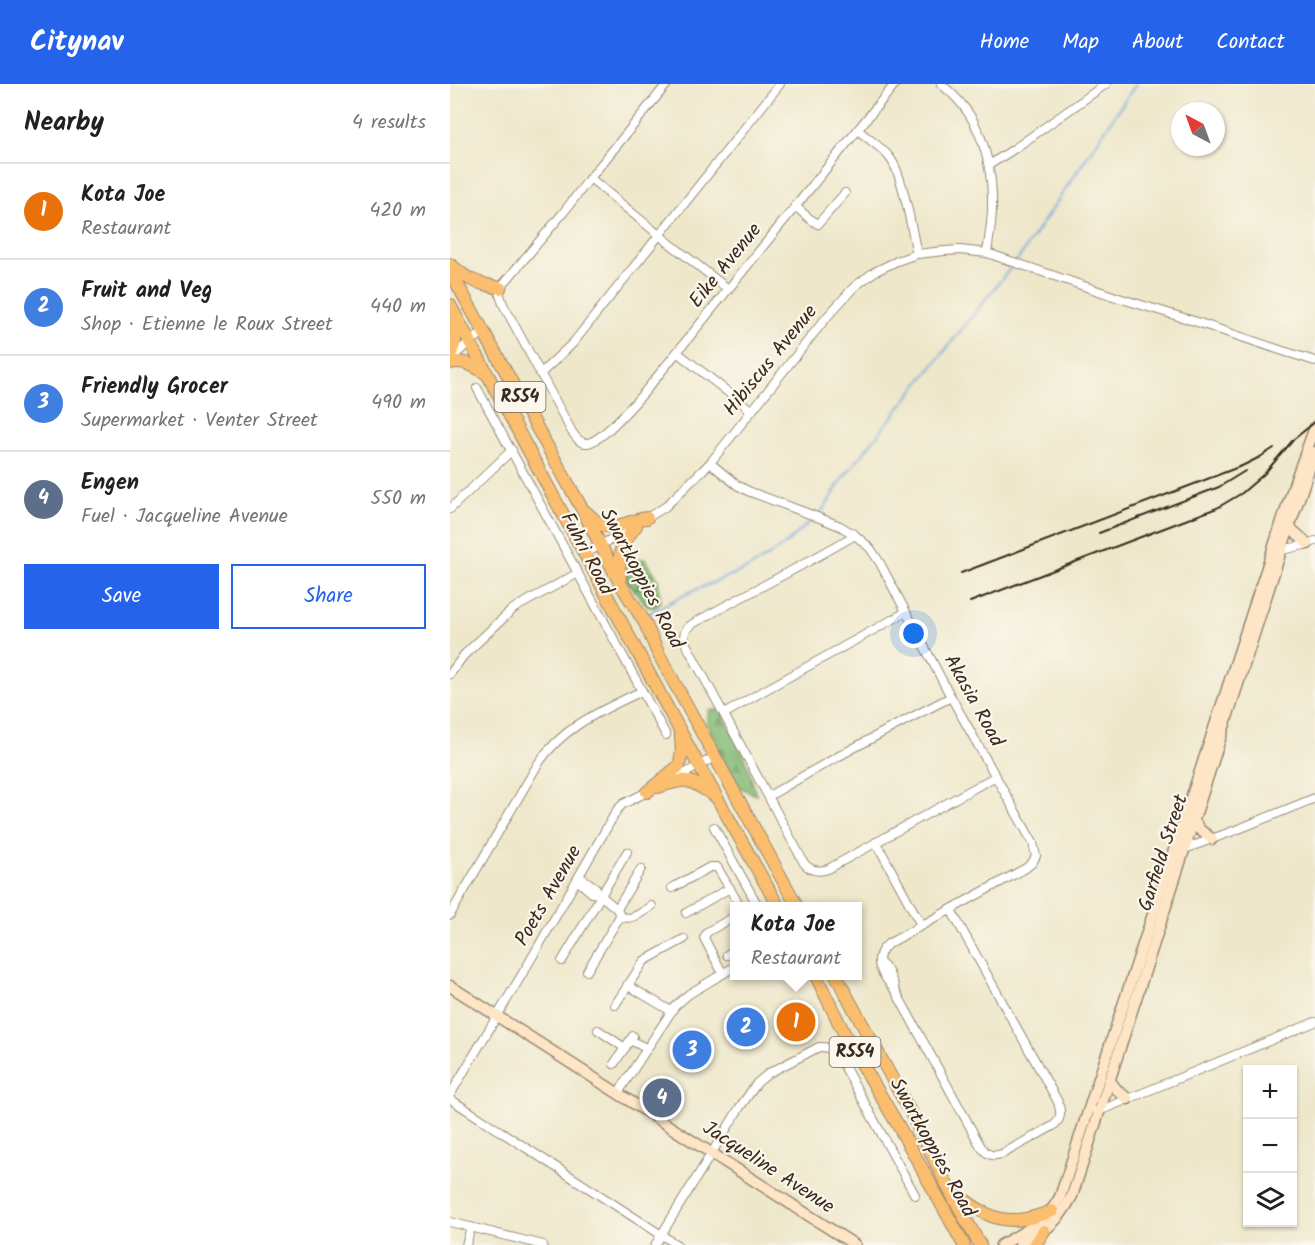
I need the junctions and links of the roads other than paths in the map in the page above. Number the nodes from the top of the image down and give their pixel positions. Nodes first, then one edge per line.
1 (667, 84) edge
2 (780, 84) edge
3 (895, 84) edge
4 (942, 84) edge
5 (1106, 84) edge
6 (858, 130) junction
7 (989, 165) junction
8 (590, 178) junction
9 (845, 193) dead end
10 (795, 206) junction
11 (659, 235) junction
12 (917, 254) junction
13 (987, 254) junction
14 (450, 264) edge
15 (450, 271) edge
16 (500, 288) junction
17 (729, 289) junction
18 (453, 310) edge
19 (485, 332) junction
20 (469, 342) junction
21 (678, 353) junction
22 (450, 360) edge
23 (1315, 361) edge
24 (540, 374) junction
25 (488, 375) junction
26 (477, 388) dead end
27 (752, 411) junction
28 (1315, 427) edge
29 (512, 450) junction
30 (1315, 452) edge
31 (710, 463) junction
32 (581, 507) junction
33 (450, 509) edge
34 (646, 518) junction
35 (636, 526) junction
36 (1289, 527) junction
37 (855, 535) junction
38 (1311, 542) edge
39 (600, 545) junction
40 (1277, 551) junction
41 (584, 554) junction
42 (578, 573) junction
43 (620, 583) junction
44 (906, 612) junction
45 (450, 674) edge
46 (642, 691) junction
47 (951, 697) junction
48 (724, 714) junction
49 (1219, 729) junction
50 (681, 733) junction
51 (666, 735) dead end
52 (716, 756) junction
53 (699, 766) junction
54 (996, 776) junction
55 (652, 789) junction
56 (769, 796) junction
57 (717, 797) junction
58 (1315, 798) edge
59 (1194, 821) junction
60 (714, 827) dead end
61 (1212, 839) junction
62 (876, 842) junction
63 (1180, 850) junction
64 (627, 852) dead end
65 (772, 861) junction
66 (641, 869) dead end
67 (578, 878) junction
68 (672, 888) dead end
69 (730, 888) junction
70 (600, 895) junction
71 (738, 902) edge
72 (756, 902) edge
73 (776, 902) edge
74 (787, 902) edge
75 (795, 902) edge
76 (652, 906) dead end
77 (951, 910) junction
78 (618, 912) junction
79 (686, 913) dead end
80 (450, 915) edge
81 (730, 920) edge
82 (921, 925) junction
83 (684, 939) dead end
84 (730, 953) edge
85 (727, 955) dead end
86 (562, 962) dead end
87 (730, 970) edge
88 (587, 971) dead end
89 (1140, 972) junction
90 (723, 974) junction
91 (810, 980) edge
92 (818, 980) edge
93 (839, 980) edge
94 (627, 985) junction
95 (450, 986) edge
96 (615, 1005) dead end
97 (670, 1011) junction
98 (498, 1016) junction
99 (1315, 1022) edge
100 (598, 1030) dead end
101 (844, 1033) junction
102 (625, 1048) junction
103 (646, 1048) junction
104 (614, 1064) dead end
105 (1110, 1080) junction
106 (618, 1093) junction
107 (450, 1097) edge
108 (1128, 1099) junction
109 (1094, 1110) junction
110 (712, 1153) junction
111 (950, 1191) junction
112 (915, 1195) dead end
113 (1052, 1211) junction
114 (450, 1222) edge
115 (471, 1227) junction
116 (1044, 1231) junction
117 (661, 1235) junction
118 (960, 1242) edge
119 (466, 1245) edge
120 (543, 1245) edge
121 (655, 1245) edge
122 (677, 1245) edge
123 (855, 1245) edge
124 (980, 1245) edge
125 (1001, 1245) edge
126 (1020, 1245) edge
127 (1035, 1245) edge

1 - 8 street
2 - 11 street
3 - 6 street, Eike Avenue
4 - 7 street
5 - 7 street
6 - 10 street, Eike Avenue
6 - 12 street
7 - 13 street
8 - 11 street
8 - 16 street
9 - 10 street
10 - 17 street, Eike Avenue
11 - 17 street
11 - 24 street
12 - 13 street, Hibiscus Avenue
12 - 27 street, Hibiscus Avenue
13 - 23 street, Hibiscus Avenue
14 - 16 main road
15 - 19 main road, Swartkoppies Road / R554
16 - 24 street
17 - 21 street, Eike Avenue
18 - 20 main road, Swartkoppies Road / R554
18 - 22 main road
19 - 20 street
19 - 32 main road, Swartkoppies Road / R554
20 - 22 street
20 - 25 main road, Swartkoppies Road / R554
21 - 24 street, Eike Avenue
21 - 27 street
22 - 25 main road
25 - 41 main road, Swartkoppies Road / R554
26 - 29 street, Fuhri Road
27 - 31 street, Hibiscus Avenue
28 - 40 street, Garfield Street
29 - 33 street
29 - 42 street, Fuhri Road
30 - 36 street, Garfield Street
31 - 34 street, Hibiscus Avenue
31 - 37 street, Akasia Road
32 - 34 main road
32 - 39 main road, Swartkoppies Road / R554
34 - 35 street, Hibiscus Avenue
35 - 39 street, Hibiscus Avenue
35 - 43 main road
36 - 38 street
36 - 40 street, Garfield Street
37 - 44 street, Akasia Road
37 - 48 street
38 - 40 street
39 - 41 street, Hibiscus Avenue
39 - 43 main road, Swartkoppies Road / R554
40 - 49 street, Garfield Street
41 - 50 main road, Swartkoppies Road / R554
42 - 45 street
42 - 46 street, Fuhri Road
43 - 52 main road, Swartkoppies Road / R554
44 - 47 street, Akasia Road
44 - 48 street
46 - 51 street, Fuhri Road
46 - 80 street
47 - 54 street, Akasia Road
47 - 56 street
48 - 56 street
49 - 59 street, Garfield Street
49 - 63 street, Garfield Street
50 - 53 main road, Swartkoppies Road / R554
50 - 55 main road
52 - 53 street, Poets Avenue
52 - 65 main road, Swartkoppies Road / R554
53 - 55 street, Poets Avenue
53 - 57 main road, Swartkoppies Road / R554
54 - 62 street
54 - 77 street, Akasia Road
55 - 57 main road
55 - 67 street, Poets Avenue
56 - 62 street
57 - 73 main road, Swartkoppies Road / R554
58 - 61 street
59 - 61 street
59 - 63 street, Garfield Street
60 - 72 street
61 - 63 street
62 - 82 street
63 - 89 street, Garfield Street
64 - 70 street
65 - 74 main road
65 - 75 main road, Swartkoppies Road / R554
66 - 78 street
67 - 70 street
67 - 98 street, Poets Avenue
68 - 69 street
69 - 71 street
69 - 79 street
70 - 78 street
70 - 86 street
76 - 78 street
77 - 82 street
77 - 82 street
78 - 88 street
81 - 90 street
83 - 94 street
84 - 85 street
87 - 90 street
89 - 105 street, Garfield Street
89 - 109 street, Garfield Street
90 - 97 street
91 - 101 main road
92 - 101 main road, Swartkoppies Road / R554
93 - 111 main road, Swartkoppies Road / R554
94 - 96 street
94 - 97 street
95 - 98 street, Jacqueline Avenue
97 - 103 street
98 - 106 street, Jacqueline Avenue
98 - 107 street, Poets Avenue
99 - 108 street
100 - 102 street
101 - 118 main road, Swartkoppies Road / R554
102 - 103 street
102 - 104 street
103 - 106 street
105 - 108 street
105 - 109 street, Garfield Street
106 - 110 street, Jacqueline Avenue
107 - 117 street
108 - 109 street
109 - 113 street, Garfield Street
109 - 116 street, Garfield Street
110 - 112 street
110 - 117 street
110 - 123 street, Jacqueline Avenue
111 - 113 main road
111 - 124 main road, Swartkoppies Road / R554
113 - 125 street
114 - 115 street
115 - 119 street
115 - 120 street
116 - 126 street, Garfield Street
116 - 127 main road
117 - 121 street
117 - 122 street

